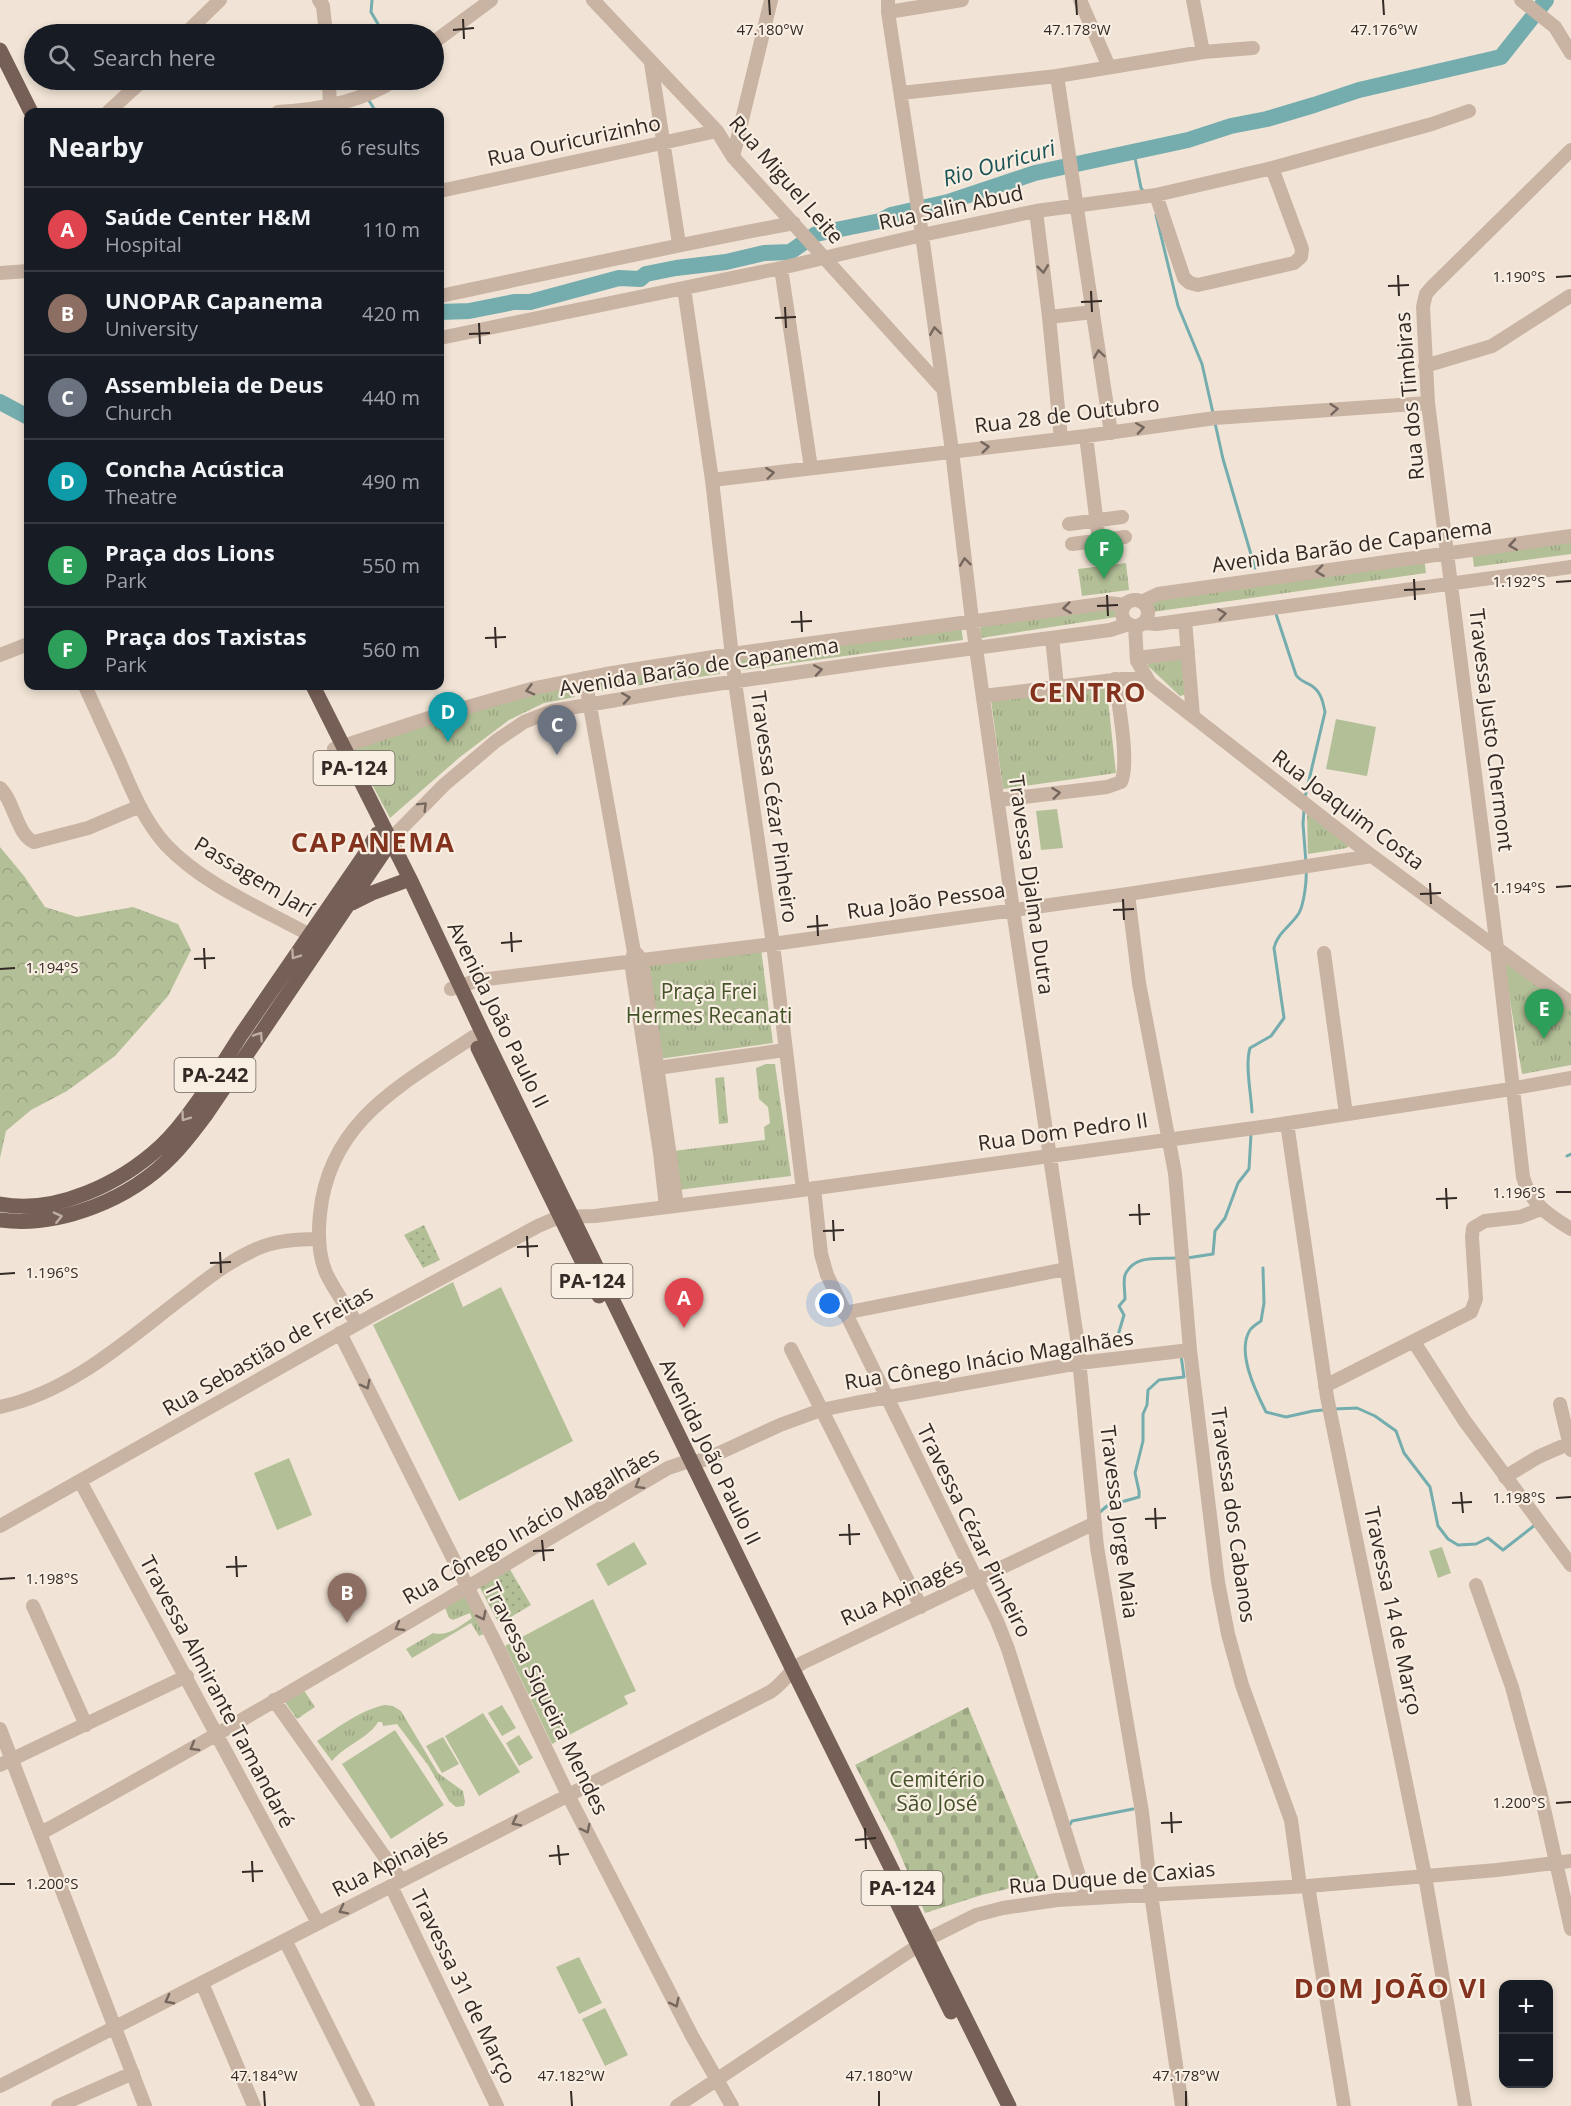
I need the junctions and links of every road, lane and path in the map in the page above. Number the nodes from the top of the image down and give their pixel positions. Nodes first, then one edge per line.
1 (220, 0) edge
2 (320, 0) edge
3 (491, 0) edge
4 (593, 0) edge
5 (771, 0) edge
6 (962, 0) edge
7 (1080, 0) edge
8 (1193, 0) edge
9 (1521, 0) edge
10 (888, 6) edge
11 (195, 24) edge
12 (325, 24) edge
13 (444, 35) edge
14 (1253, 48) dead end
15 (0, 50) edge
16 (1203, 52) junction
17 (1571, 53) edge
18 (651, 63) junction
19 (1109, 68) junction
20 (1057, 76) junction
21 (132, 90) edge
22 (329, 90) edge
23 (377, 90) edge
24 (901, 93) junction
25 (29, 108) edge
26 (112, 108) edge
27 (330, 108) edge
28 (332, 108) edge
29 (1469, 111) dead end
30 (717, 131) junction
31 (664, 143) junction
32 (1571, 150) edge
33 (733, 157) junction
34 (1272, 168) junction
35 (444, 190) edge
36 (1156, 195) junction
37 (1077, 206) junction
38 (1036, 211) junction
39 (794, 223) junction
40 (922, 235) junction
41 (678, 244) junction
42 (821, 254) junction
43 (780, 268) junction
44 (24, 270) edge
45 (0, 273) edge
46 (684, 288) junction
47 (444, 295) edge
48 (1570, 296) edge
49 (1093, 312) junction
50 (1049, 317) junction
51 (444, 337) edge
52 (1425, 366) junction
53 (943, 389) junction
54 (1428, 403) junction
55 (1111, 433) junction
56 (1086, 436) junction
57 (1061, 439) junction
58 (952, 451) junction
59 (811, 468) junction
60 (712, 480) junction
61 (1122, 517) dead end
62 (1096, 520) junction
63 (1070, 524) dead end
64 (1571, 536) edge
65 (1125, 537) dead end
66 (1099, 541) junction
67 (1072, 544) dead end
68 (1448, 555) junction
69 (1571, 567) edge
70 (1451, 582) junction
71 (1141, 602) junction
72 (1125, 605) junction
73 (972, 620) junction
74 (1185, 620) junction
75 (1136, 624) junction
76 (1052, 638) junction
77 (24, 646) edge
78 (976, 647) junction
79 (1188, 652) junction
80 (732, 654) junction
81 (0, 655) edge
82 (1137, 659) junction
83 (585, 678) junction
84 (1119, 679) junction
85 (735, 682) junction
86 (1150, 683) junction
87 (1057, 686) junction
88 (87, 690) edge
89 (306, 690) edge
90 (315, 690) edge
91 (983, 696) junction
92 (589, 704) junction
93 (1193, 716) junction
94 (338, 747) junction
95 (0, 788) edge
96 (998, 800) junction
97 (141, 808) junction
98 (387, 844) junction
99 (1372, 856) junction
100 (405, 880) junction
101 (1128, 894) junction
102 (349, 905) junction
103 (1013, 910) junction
104 (316, 939) junction
105 (773, 944) junction
106 (1497, 948) junction
107 (1324, 953) dead end
108 (636, 958) junction
109 (455, 987) junction
110 (1571, 1003) edge
111 (473, 1037) junction
112 (785, 1050) junction
113 (653, 1068) junction
114 (1571, 1078) edge
115 (1512, 1089) junction
116 (1346, 1114) junction
117 (1287, 1123) junction
118 (1170, 1139) junction
119 (167, 1150) junction
120 (1049, 1156) junction
121 (809, 1189) junction
122 (0, 1204) edge
123 (29, 1206) junction
124 (672, 1206) junction
125 (1541, 1209) junction
126 (566, 1217) junction
127 (0, 1220) edge
128 (30, 1222) junction
129 (1571, 1229) edge
130 (318, 1239) junction
131 (1066, 1269) junction
132 (844, 1313) junction
133 (357, 1324) junction
134 (340, 1333) junction
135 (1413, 1342) junction
136 (791, 1349) dead end
137 (1190, 1350) junction
138 (1079, 1363) junction
139 (1325, 1386) junction
140 (885, 1396) junction
141 (1560, 1404) dead end
142 (0, 1407) edge
143 (821, 1410) junction
144 (1570, 1447) edge
145 (687, 1463) junction
146 (1505, 1477) junction
147 (80, 1480) junction
148 (1095, 1523) junction
149 (0, 1526) edge
150 (1571, 1565) edge
151 (978, 1580) junction
152 (1476, 1585) dead end
153 (468, 1587) junction
154 (33, 1606) dead end
155 (921, 1607) junction
156 (790, 1674) junction
157 (187, 1676) junction
158 (274, 1700) junction
159 (86, 1725) junction
160 (0, 1729) edge
161 (215, 1734) junction
162 (6, 1762) edge
163 (568, 1795) junction
164 (41, 1833) junction
165 (1571, 1862) edge
166 (1557, 1864) junction
167 (1425, 1876) junction
168 (396, 1883) junction
169 (1304, 1886) junction
170 (1151, 1894) junction
171 (1086, 1898) junction
172 (318, 1923) junction
173 (1571, 1929) edge
174 (285, 1940) junction
175 (923, 1942) junction
176 (202, 1983) junction
177 (115, 2028) junction
178 (968, 2033) junction
179 (133, 2073) junction
180 (717, 2081) junction
181 (0, 2086) edge
182 (58, 2106) edge
183 (145, 2106) edge
184 (254, 2106) edge
185 (368, 2106) edge
186 (497, 2106) edge
187 (677, 2106) edge
188 (732, 2106) edge
189 (998, 2106) edge
190 (1009, 2106) edge
191 (1182, 2106) edge
192 (1344, 2106) edge
193 (1465, 2106) edge

1 - 11 street
2 - 12 street
3 - 13 street
4 - 18 street, Rua Miguel Leite
5 - 33 street
6 - 10 street
7 - 19 street
8 - 16 street
9 - 17 street
10 - 24 street, Travessa Djalma Dutra
14 - 16 street
15 - 25 main road
16 - 19 street
18 - 30 street, Rua Miguel Leite
18 - 31 street
19 - 20 street
20 - 24 street
20 - 37 street
21 - 26 street
22 - 27 street
23 - 28 street
24 - 40 street, Travessa Djalma Dutra
29 - 34 street, Rua Salin Abud
30 - 31 street, Rua Ouricurizinho
30 - 33 street, Rua Miguel Leite
31 - 35 street, Rua Ouricurizinho
31 - 41 street
32 - 52 street, Rua dos Timbiras
33 - 39 street, Rua Miguel Leite
34 - 36 street, Rua Salin Abud
34 - 36 street
36 - 37 street, Rua Salin Abud
37 - 38 street, Rua Salin Abud
37 - 49 street
38 - 40 street, Rua Salin Abud
38 -> 50 street
39 - 41 street
39 - 42 street, Rua Miguel Leite
40 - 42 street, Rua Salin Abud
53 -> 40 street, Travessa Djalma Dutra
41 - 47 street
42 - 43 street, Rua Salin Abud
42 - 53 street, Rua Miguel Leite
43 - 46 street, Rua Salin Abud
43 - 59 street
44 - 45 street
46 - 51 street, Rua Salin Abud
46 - 60 street, Travessa Cézar Pinheiro
48 - 52 street
49 - 50 street
55 -> 49 street
50 - 57 street
52 - 54 street, Rua dos Timbiras
53 - 58 street, Travessa Djalma Dutra
55 -> 54 street, Rua 28 de Outubro
54 - 68 street, Rua dos Timbiras
55 - 56 street, Rua 28 de Outubro
56 - 57 street, Rua 28 de Outubro
56 - 62 street
58 -> 57 street, Rua 28 de Outubro
58 - 59 street, Rua 28 de Outubro
73 -> 58 street, Travessa Djalma Dutra
60 -> 59 street, Rua 28 de Outubro
60 - 80 street, Travessa Cézar Pinheiro
61 - 62 street
62 - 63 street
62 - 66 street
64 -> 68 street, Avenida Barão de Capanema
65 - 66 street
66 - 67 street
68 - 70 street, Travessa Justo Chermont
68 -> 71 street, Avenida Barão de Capanema
69 - 70 street, Avenida Barão de Capanema
74 -> 70 street, Avenida Barão de Capanema
70 - 106 street, Travessa Justo Chermont
71 - 72 street
71 - 75 street
72 -> 73 street, Avenida Barão de Capanema
72 - 75 street
73 - 78 street, Travessa Djalma Dutra
73 - 80 street, Avenida Barão de Capanema
74 - 75 street, Avenida Barão de Capanema
74 - 79 street
75 - 76 street, Avenida Barão de Capanema
75 - 82 street, Rua Joaquim Costa
76 - 78 street, Avenida Barão de Capanema
76 - 87 street
77 - 81 street
85 -> 78 street, Avenida Barão de Capanema
78 - 91 street, Travessa Djalma Dutra
79 - 82 street
79 - 93 street
80 - 83 street, Avenida Barão de Capanema
80 - 85 street, Travessa Cézar Pinheiro
82 - 84 street
82 - 86 street, Rua Joaquim Costa
83 - 92 street
83 -> 94 street, Avenida Barão de Capanema
84 - 86 street
84 - 87 street
96 -> 84 street
92 -> 85 street, Avenida Barão de Capanema
85 - 105 street, Travessa Cézar Pinheiro
86 - 93 street, Rua Joaquim Costa
87 - 91 street
88 - 97 street, Passagem Jarí
89 - 94 main road, Avenida João Paulo II / PA-124
90 - 94 main road, Avenida João Paulo II / PA-124
91 - 96 street, Travessa Djalma Dutra
98 -> 92 street, Avenida Barão de Capanema
92 - 108 street
93 - 99 street, Rua Joaquim Costa
94 - 98 main road, Avenida João Paulo II / PA-124
95 - 97 street
96 - 103 street, Travessa Djalma Dutra
97 - 104 street, Passagem Jarí
98 - 100 main road, Avenida João Paulo II / PA-124
98 - 102 main road, Avenida Barão de Capanema / PA-242
98 - 104 main road, Avenida Barão de Capanema / PA-242
99 - 101 street, Rua João Pessoa
99 - 106 street, Rua Joaquim Costa
100 - 102 main road
100 - 109 main road, Avenida João Paulo II / PA-124
101 - 103 street, Rua João Pessoa
101 - 118 street, Travessa dos Cabanos
102 - 104 main road, Avenida Barão de Capanema / PA-242
103 - 105 street, Rua João Pessoa
103 - 120 street, Travessa Djalma Dutra
104 - 119 main road, Avenida Barão de Capanema / PA-242
105 - 108 street, Rua João Pessoa
105 - 112 street, Travessa Cézar Pinheiro
106 - 110 street, Rua Joaquim Costa
106 - 115 street, Travessa Justo Chermont
107 - 116 street
108 - 109 street, Rua João Pessoa
108 - 113 street
109 - 111 main road, Avenida João Paulo II / PA-124
109 - 126 main road, Avenida João Paulo II / PA-124
111 - 126 main road, Avenida João Paulo II / PA-124
111 - 130 street
112 - 113 street
112 - 121 street, Travessa Cézar Pinheiro
113 - 124 street
114 - 115 street, Rua Dom Pedro II
115 - 116 street, Rua Dom Pedro II
115 - 125 street, Travessa Justo Chermont
116 - 117 street, Rua Dom Pedro II
117 - 118 street, Rua Dom Pedro II
117 - 139 street, Travessa 14 de Março
118 - 120 street, Rua Dom Pedro II
118 - 137 street, Travessa dos Cabanos
119 - 123 main road, Avenida Barão de Capanema / PA-242
128 -> 119 main road, Avenida Barão de Capanema / PA-242
120 - 121 street, Rua Dom Pedro II
120 - 131 street, Travessa Jorge Maia
121 - 124 street, Rua Dom Pedro II
121 - 132 street, Travessa Cézar Pinheiro
122 - 123 main road, Avenida Barão de Capanema / PA-242
123 - 128 main road
124 - 126 street, Rua Dom Pedro II
125 - 129 street
125 - 135 street
126 - 133 street, Rua Sebastião de Freitas
126 - 145 main road, Avenida João Paulo II / PA-124
127 - 128 main road, Avenida Barão de Capanema / PA-242
130 - 133 street
130 - 142 street
131 - 132 street
131 - 138 street, Travessa Jorge Maia
132 - 140 street, Travessa Cézar Pinheiro
133 - 134 street, Rua Sebastião de Freitas
134 - 147 street, Rua Sebastião de Freitas
134 -> 153 street, Travessa Siqueira Mendes
135 - 139 street
135 - 146 street
136 - 143 street
137 - 138 street, Rua Cônego Inácio Magalhães
137 - 169 street, Travessa dos Cabanos
138 - 140 street, Rua Cônego Inácio Magalhães
138 - 148 street, Travessa Jorge Maia
139 - 167 street, Travessa 14 de Março
140 - 143 street, Rua Cônego Inácio Magalhães
140 - 151 street, Travessa Cézar Pinheiro
141 - 144 street
143 - 145 street, Rua Cônego Inácio Magalhães
143 - 155 street
144 - 146 street
145 -> 153 street, Rua Cônego Inácio Magalhães
145 - 156 main road, Avenida João Paulo II / PA-124
146 - 150 street
147 - 149 street, Rua Sebastião de Freitas
147 - 157 street, Travessa Almirante Tamandaré
148 - 151 street, Rua Apinagés
148 - 170 street, Travessa Jorge Maia
151 - 155 street, Rua Apinagés
151 - 171 street, Travessa Cézar Pinheiro
152 - 166 street
153 -> 158 street, Rua Cônego Inácio Magalhães
153 -> 163 street, Travessa Siqueira Mendes
154 - 159 street
155 - 156 street, Rua Apinagés
156 - 163 street, Rua Apinajés
156 - 175 main road, Avenida João Paulo II / PA-124
157 - 159 street
157 - 161 street, Travessa Almirante Tamandaré
158 - 161 street, Rua Cônego Inácio Magalhães
158 - 168 street, Travessa 31 de Março
159 - 162 street
160 - 162 street
161 -> 164 street, Rua Cônego Inácio Magalhães
161 - 172 street, Travessa Almirante Tamandaré
162 - 164 street
163 -> 168 street, Rua Apinajés
163 -> 180 street, Travessa Siqueira Mendes
164 - 177 street
165 - 166 street, Rua Duque de Caxias
166 - 167 street, Rua Duque de Caxias
166 - 173 street
167 - 169 street, Rua Duque de Caxias
167 - 193 street, Travessa 14 de Março
168 -> 172 street, Rua Apinajés
168 - 186 street, Travessa 31 de Março
169 - 170 street, Rua Duque de Caxias
169 - 192 street, Travessa dos Cabanos
170 - 171 street, Rua Duque de Caxias
170 - 191 street, Travessa Jorge Maia
171 - 175 street, Rua Duque de Caxias
172 - 174 street, Rua Apinajés
174 - 176 street, Rua Apinajés
174 - 185 street
175 - 178 main road, Avenida João Paulo II / PA-124
175 - 180 street, Rua Duque de Caxias
176 -> 177 street, Rua Apinajés
176 - 184 street
177 - 179 street
177 - 181 street, Rua Apinajés
178 - 189 main road, Avenida João Paulo II / PA-124
178 - 190 main road, Avenida João Paulo II / PA-124
179 - 182 street
179 - 183 street
180 - 187 street, Rua Duque de Caxias
180 - 188 street, Travessa Siqueira Mendes

